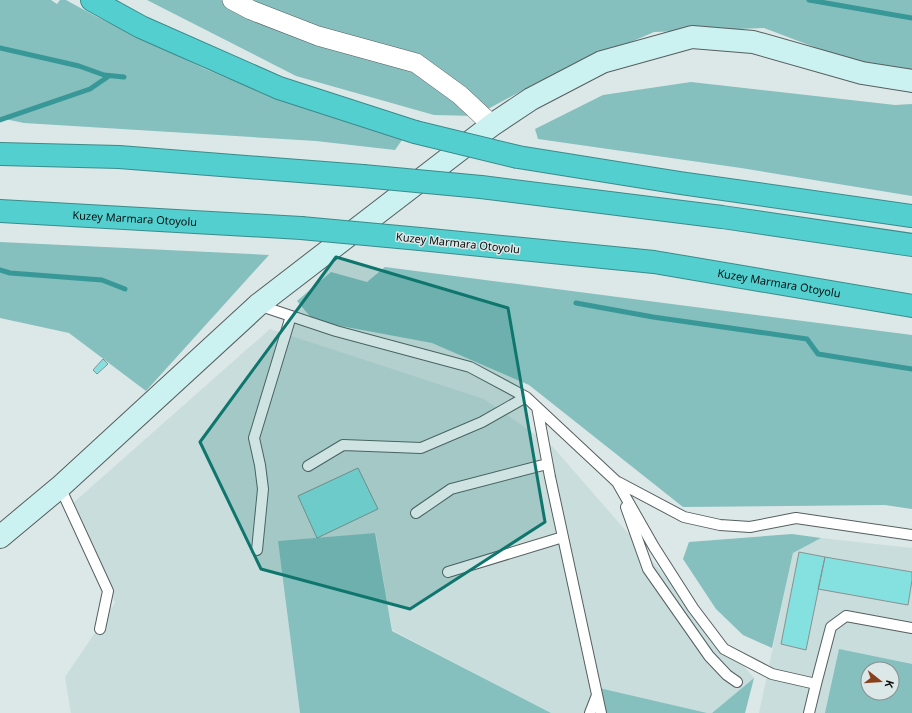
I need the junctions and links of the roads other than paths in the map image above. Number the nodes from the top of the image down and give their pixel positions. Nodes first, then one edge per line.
1 (92, 0) edge
2 (232, 0) edge
3 (912, 81) edge
4 (492, 125) junction
5 (0, 154) edge
6 (0, 211) edge
7 (912, 216) edge
8 (912, 245) edge
9 (258, 305) junction
10 (912, 306) edge
11 (291, 316) junction
12 (526, 397) junction
13 (537, 407) junction
14 (547, 464) junction
15 (308, 466) dead end
16 (617, 482) junction
17 (60, 487) junction
18 (416, 513) dead end
19 (912, 535) edge
20 (0, 537) edge
21 (563, 538) junction
22 (257, 550) dead end
23 (448, 572) dead end
24 (100, 628) dead end
25 (912, 628) edge
26 (737, 682) dead end
27 (816, 684) junction
28 (597, 695) junction
29 (590, 713) edge
30 (601, 713) edge
31 (809, 713) edge

1 - 7 highway, bridge
2 - 4 street
3 - 4 main road
4 - 9 main road
5 - 8 highway, bridge
6 - 10 highway, Kuzey Marmara Otoyolu, bridge
9 - 11 lane
9 - 17 main road
11 - 12 lane
11 - 22 lane
12 - 13 lane
12 - 15 lane
13 - 14 lane
13 - 16 lane
14 - 18 lane
14 - 21 lane
16 - 19 lane
16 - 26 lane
16 - 27 lane
17 - 20 main road
17 - 24 lane
21 - 23 lane
21 - 28 lane
25 - 27 lane
27 - 31 lane
28 - 29 lane
28 - 30 lane

